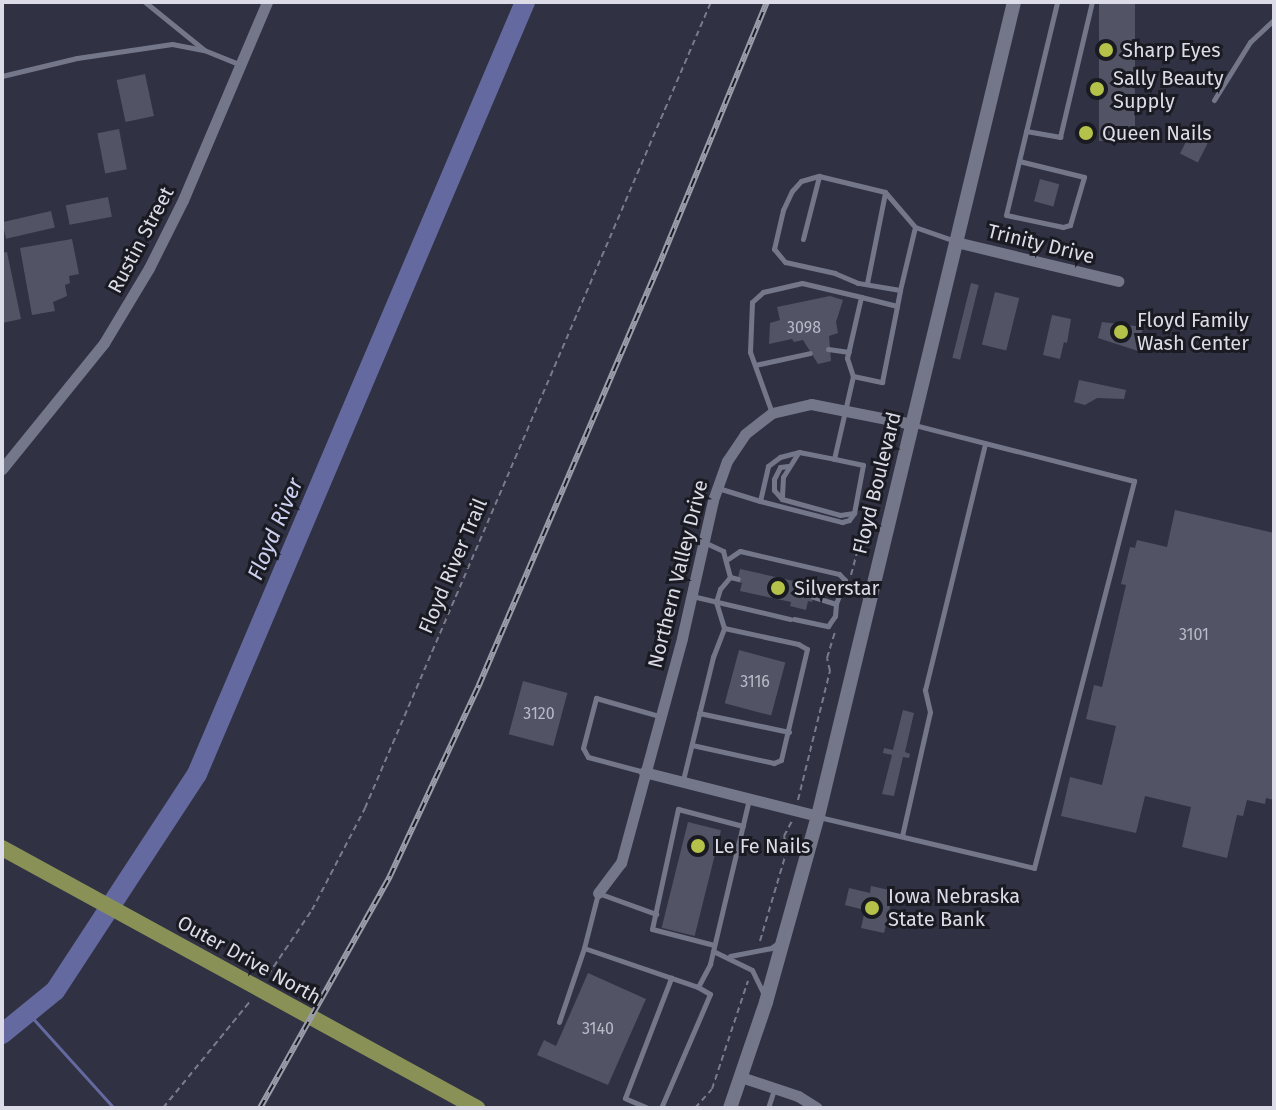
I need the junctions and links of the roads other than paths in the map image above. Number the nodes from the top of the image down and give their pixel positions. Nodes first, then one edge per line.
1 (145, 2) edge
2 (267, 2) edge
3 (1014, 2) edge
4 (1057, 2) edge
5 (1092, 2) edge
6 (1274, 20) edge
7 (204, 50) junction
8 (239, 65) junction
9 (2, 76) edge
10 (1214, 100) dead end
11 (1026, 131) junction
12 (1019, 161) junction
13 (819, 176) junction
14 (885, 192) junction
15 (915, 227) junction
16 (803, 239) dead end
17 (956, 242) junction
18 (1118, 281) dead end
19 (867, 283) junction
20 (900, 290) junction
21 (861, 297) junction
22 (897, 306) junction
23 (828, 349) dead end
24 (849, 352) junction
25 (810, 353) dead end
26 (755, 365) junction
27 (853, 376) junction
28 (845, 411) junction
29 (772, 413) junction
30 (912, 424) junction
31 (985, 443) junction
32 (799, 452) junction
33 (834, 459) junction
34 (2, 469) edge
35 (718, 488) junction
36 (760, 501) junction
37 (854, 513) junction
38 (704, 543) junction
39 (728, 559) junction
40 (730, 577) junction
41 (738, 579) dead end
42 (691, 596) junction
43 (813, 597) dead end
44 (716, 602) junction
45 (836, 604) junction
46 (724, 628) junction
47 (699, 713) junction
48 (660, 717) junction
49 (789, 732) junction
50 (692, 745) junction
51 (644, 772) junction
52 (683, 781) junction
53 (750, 798) junction
54 (818, 816) junction
55 (743, 826) junction
56 (902, 836) junction
57 (2, 848) edge
58 (598, 893) junction
59 (656, 914) junction
60 (785, 938) junction
61 (584, 948) junction
62 (714, 948) junction
63 (724, 956) junction
64 (671, 978) junction
65 (698, 987) junction
66 (766, 1002) junction
67 (559, 1022) dead end
68 (741, 1077) junction
69 (774, 1088) junction
70 (477, 1108) edge
71 (648, 1108) edge
72 (661, 1108) edge
73 (730, 1108) edge
74 (768, 1108) edge
75 (817, 1108) edge

1 - 7 lane
2 - 8 street, Rustin Street
3 - 17 main road, Floyd Boulevard
4 - 11 lane
5 - 11 lane
6 - 10 lane
7 - 8 lane
7 - 9 lane
8 - 34 street, Rustin Street
11 - 12 lane
12 - 12 lane
13 - 14 lane
13 - 16 lane
13 - 19 lane
14 - 15 lane
14 - 19 lane
15 - 17 lane
15 - 20 lane
17 - 18 street, Trinity Drive
17 - 30 main road, Floyd Boulevard
19 - 20 lane
20 - 22 lane
21 - 22 lane
21 - 24 lane
21 - 26 lane
22 - 27 lane
23 - 24 lane
24 - 27 lane
25 - 26 lane
26 - 29 lane
27 - 28 lane
28 - 29 street, Northern Valley Drive
28 - 30 street, Northern Valley Drive
28 - 33 lane
29 - 35 street, Northern Valley Drive
30 - 31 lane
30 - 54 main road, Floyd Boulevard
31 - 56 lane
31 - 56 lane
32 - 33 lane
32 - 36 lane
32 - 37 lane
33 - 37 lane
35 - 36 lane
35 - 38 street, Northern Valley Drive
36 - 37 lane
38 - 39 lane
38 - 42 street, Northern Valley Drive
39 - 40 lane
39 - 45 lane
40 - 41 lane
40 - 44 lane
42 - 44 lane
42 - 48 street, Northern Valley Drive
43 - 45 lane
44 - 45 lane
44 - 46 lane
46 - 47 lane
46 - 49 lane
47 - 49 lane
47 - 50 lane
48 - 51 street, Northern Valley Drive
48 - 51 lane
49 - 50 lane
50 - 52 lane
51 - 52 street
51 - 58 street, Northern Valley Drive
52 - 53 street
53 - 54 street
53 - 55 lane
54 - 56 lane
54 - 60 main road, Floyd Boulevard
55 - 59 lane
55 - 62 lane
57 - 70 main road, Outer Drive North
58 - 59 lane
58 - 61 lane
59 - 62 lane
60 - 63 lane
60 - 66 main road, Floyd Boulevard
61 - 64 lane
61 - 67 lane
62 - 63 lane
62 - 65 lane
63 - 66 lane
64 - 65 lane
64 - 71 lane
65 - 72 lane
66 - 68 main road, Floyd Boulevard
68 - 69 street
68 - 73 main road, Floyd Boulevard
69 - 74 lane
69 - 75 street

